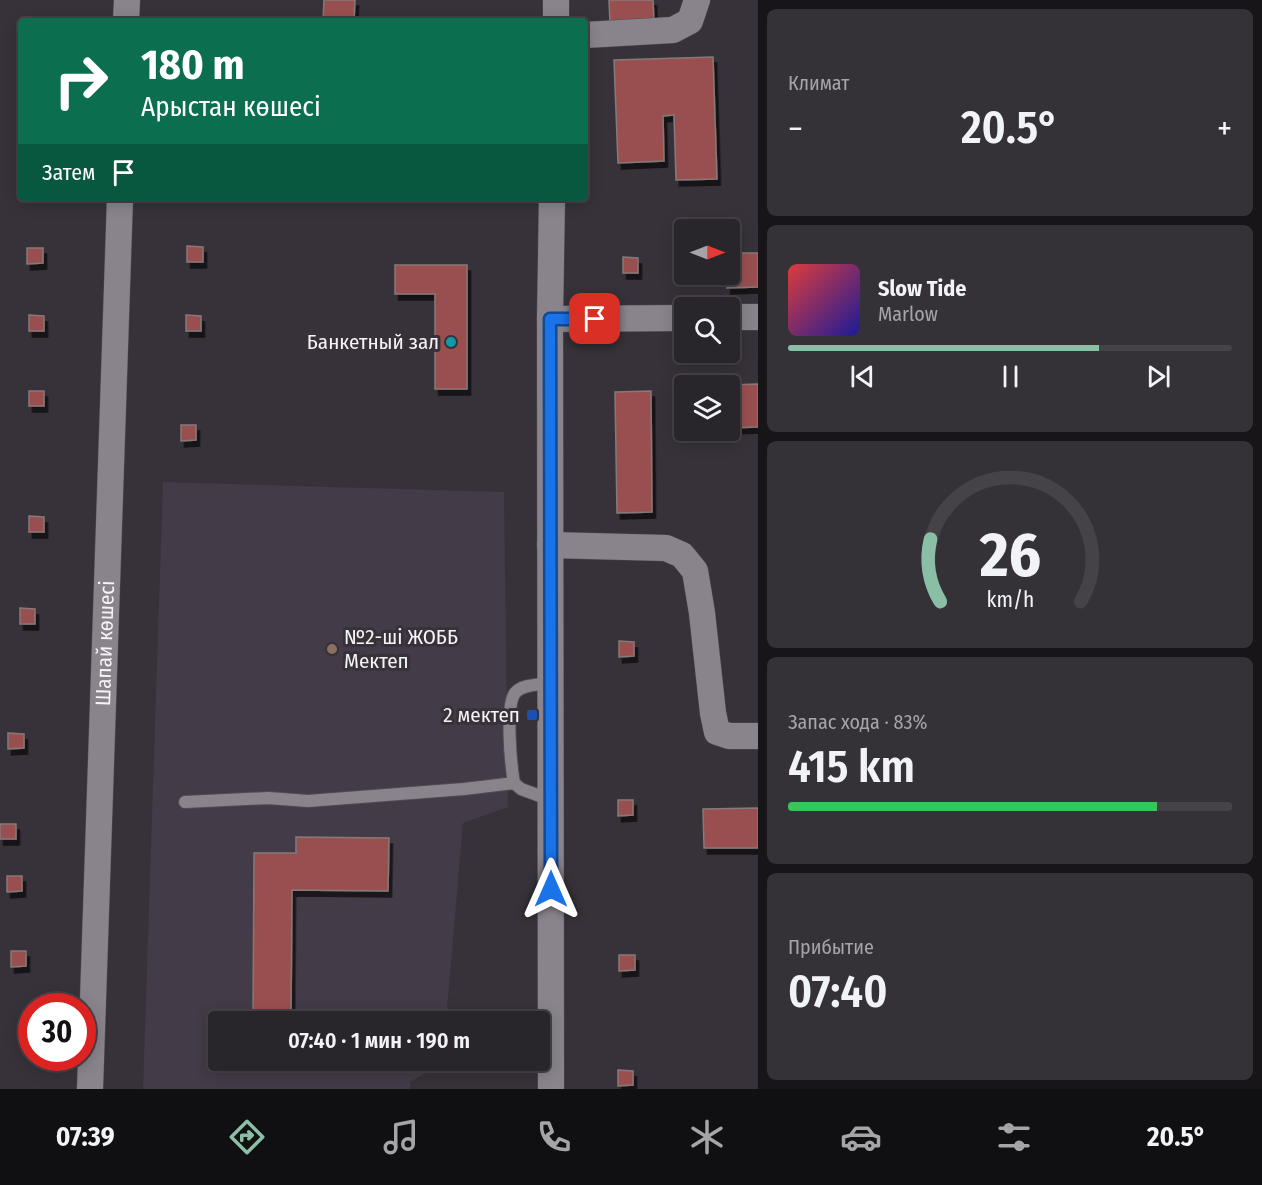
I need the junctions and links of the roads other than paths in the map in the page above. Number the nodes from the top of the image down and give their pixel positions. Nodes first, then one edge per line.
1 (127, 0) edge
2 (556, 0) edge
3 (697, 0) edge
4 (126, 18) edge
5 (556, 18) edge
6 (588, 35) edge
7 (120, 201) edge
8 (552, 201) edge
9 (740, 317) edge
10 (758, 317) edge
11 (674, 318) edge
12 (550, 319) junction
13 (550, 545) junction
14 (550, 683) junction
15 (758, 736) edge
16 (514, 783) junction
17 (551, 801) junction
18 (185, 802) dead end
19 (90, 1089) edge
20 (551, 1089) edge

1 - 4 street
2 - 5 street
3 - 6 street
7 - 19 street, Шапай көшесі
8 - 12 street
9 - 10 street
11 - 12 street
12 - 13 street
13 - 14 street
13 - 15 street
14 - 16 lane
14 - 17 street
16 - 17 lane
16 - 18 lane
17 - 20 street

